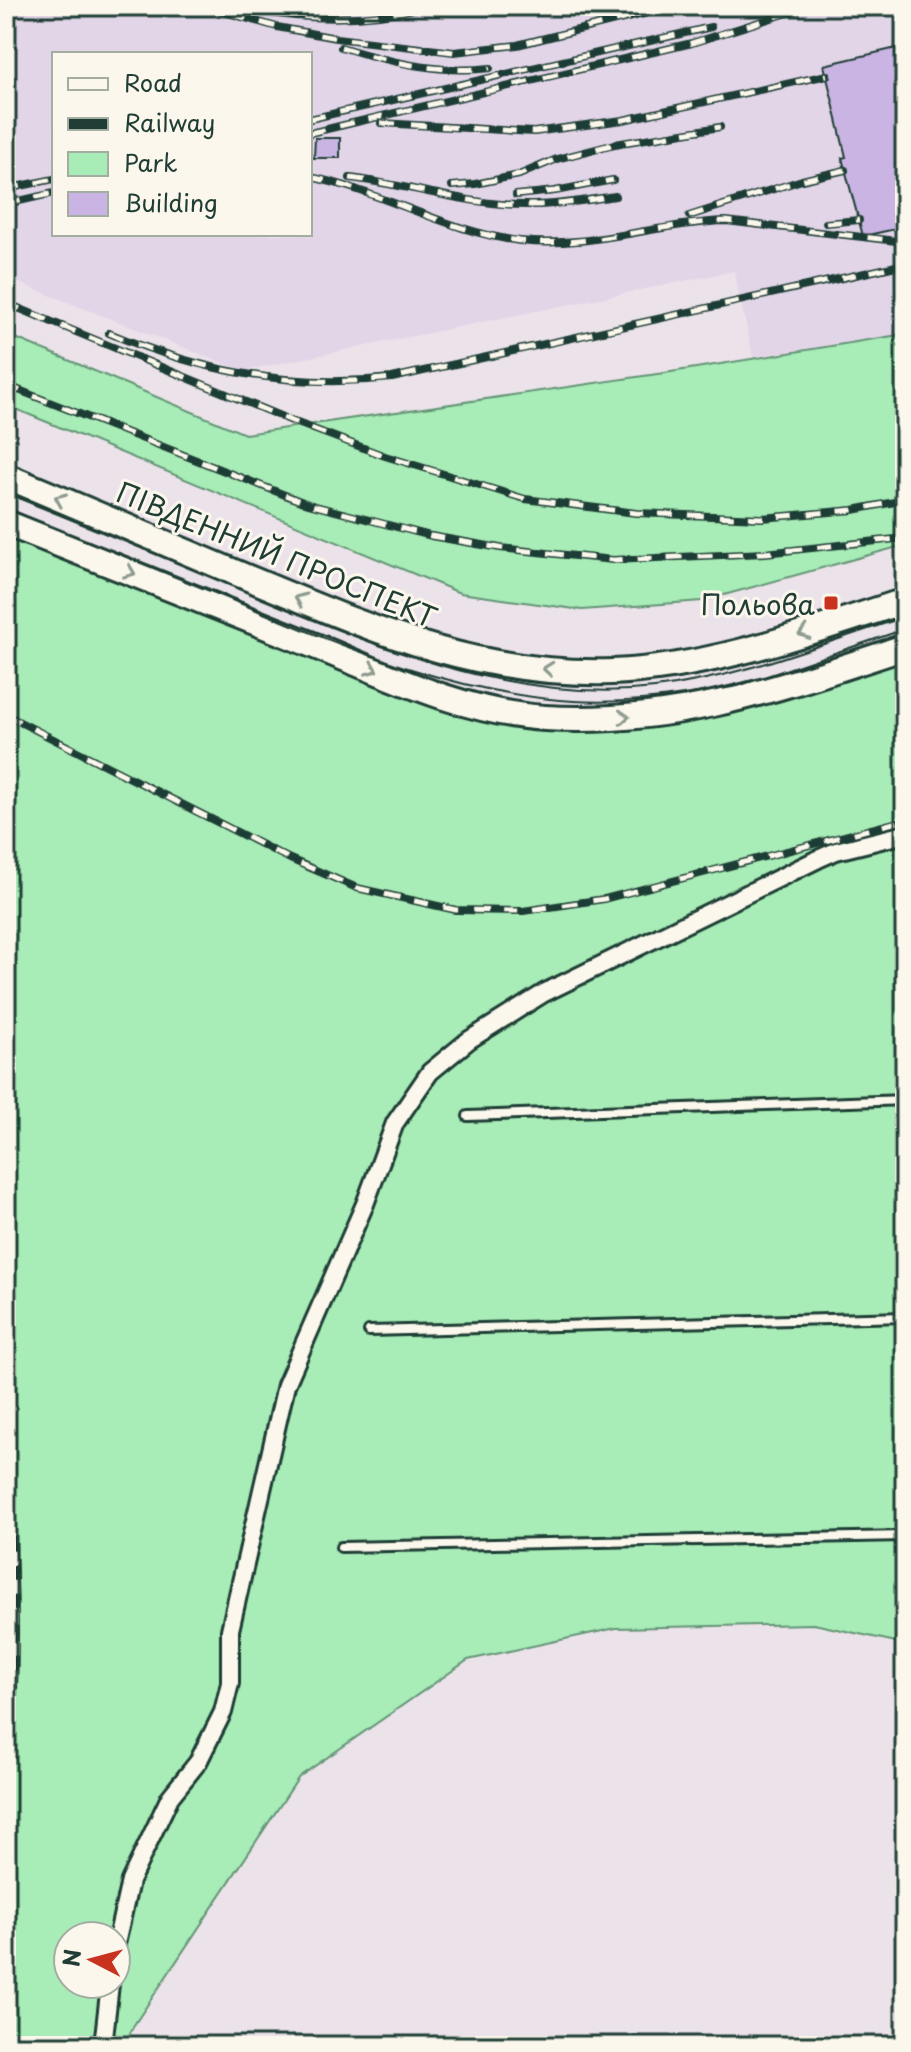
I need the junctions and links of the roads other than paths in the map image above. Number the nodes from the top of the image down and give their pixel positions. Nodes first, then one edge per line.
1 (6, 476) edge
2 (6, 523) edge
3 (905, 601) edge
4 (905, 647) edge
5 (905, 834) edge
6 (905, 1100) edge
7 (468, 1116) dead end
8 (905, 1317) edge
9 (369, 1331) dead end
10 (905, 1536) edge
11 (341, 1547) dead end
12 (121, 1920) edge
13 (108, 2000) edge
14 (103, 2046) edge

3 -> 1 main road, ПІВДЕННИЙ ПРОСПЕКТ
2 -> 4 main road
5 - 12 street
6 - 7 lane
8 - 9 lane
10 - 11 lane
13 - 14 street

